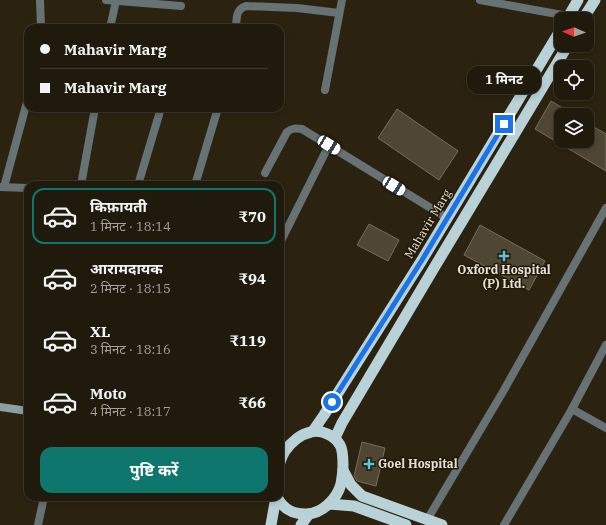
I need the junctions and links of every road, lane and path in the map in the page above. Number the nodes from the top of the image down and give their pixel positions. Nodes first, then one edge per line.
1 (40, 0) edge
2 (106, 0) edge
3 (342, 0) edge
4 (480, 0) edge
5 (578, 0) edge
6 (595, 0) edge
7 (116, 1) junction
8 (181, 6) dead end
9 (571, 12) edge
10 (587, 12) edge
11 (339, 13) junction
12 (554, 15) edge
13 (41, 24) edge
14 (111, 24) edge
15 (236, 24) edge
16 (554, 41) edge
17 (564, 52) edge
18 (325, 90) dead end
19 (24, 112) edge
20 (94, 112) edge
21 (161, 112) edge
22 (217, 112) edge
23 (329, 145) junction
24 (265, 173) dead end
25 (82, 181) edge
26 (139, 181) edge
27 (196, 181) edge
28 (2, 187) edge
29 (24, 188) edge
30 (606, 208) edge
31 (447, 218) junction
32 (284, 235) edge
33 (606, 345) edge
34 (0, 407) edge
35 (572, 409) junction
36 (24, 410) edge
37 (606, 428) edge
38 (313, 431) junction
39 (335, 438) junction
40 (284, 454) edge
41 (343, 470) junction
42 (43, 501) edge
43 (276, 501) edge
44 (279, 501) edge
45 (329, 504) junction
46 (309, 514) junction
47 (427, 520) junction
48 (38, 525) edge
49 (271, 525) edge
50 (301, 525) edge
51 (406, 525) edge
52 (442, 525) edge
53 (504, 525) edge

1 - 13 street
2 - 7 street
3 - 11 street
4 - 12 street
5 - 9 highway
6 - 10 highway
7 - 8 street
7 - 14 street
11 - 15 street
11 - 18 street
16 - 31 highway, Mahavir Marg
17 - 39 highway
19 - 28 street
20 - 25 street
21 - 26 street
22 - 27 street
23 - 24 street
23 - 31 street
23 - 32 street
28 - 29 street
30 - 47 street
31 - 38 highway, Mahavir Marg
33 - 35 street
34 - 36 main road
35 - 37 street
35 - 53 street
38 - 39 highway
38 - 40 highway
39 - 41 highway
41 - 45 highway
41 - 47 highway
42 - 48 street
43 - 49 highway
44 - 46 highway
45 - 46 highway
45 - 51 highway
46 - 50 highway
47 - 52 highway

